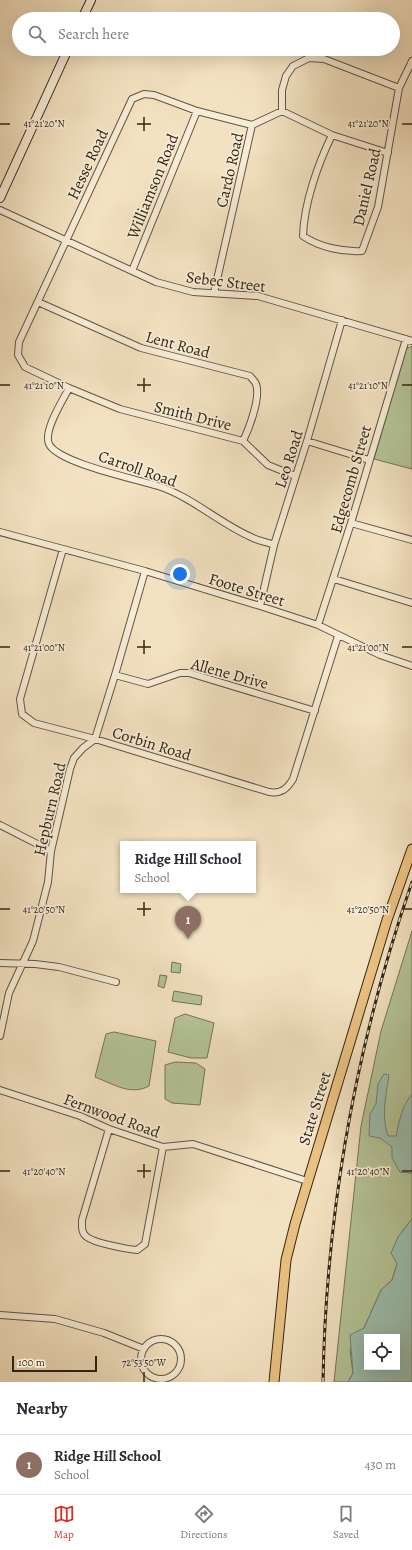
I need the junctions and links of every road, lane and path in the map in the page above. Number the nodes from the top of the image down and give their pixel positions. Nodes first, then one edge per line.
1 (91, 0) edge
2 (85, 12) edge
3 (65, 56) edge
4 (412, 61) edge
5 (399, 88) junction
6 (197, 111) junction
7 (282, 111) junction
8 (252, 125) junction
9 (332, 135) junction
10 (388, 153) junction
11 (0, 198) edge
12 (0, 210) edge
13 (66, 241) junction
14 (132, 272) junction
15 (214, 293) junction
16 (38, 302) junction
17 (342, 320) junction
18 (409, 340) edge
19 (18, 355) joint
20 (69, 388) junction
21 (243, 441) junction
22 (308, 442) junction
23 (369, 460) junction
24 (295, 476) junction
25 (351, 522) junction
26 (0, 532) edge
27 (412, 540) edge
28 (274, 544) junction
29 (62, 549) junction
30 (145, 571) junction
31 (334, 579) junction
32 (412, 603) edge
33 (260, 606) junction
34 (318, 625) junction
35 (338, 636) junction
36 (412, 666) edge
37 (115, 675) junction
38 (315, 711) junction
39 (95, 739) junction
40 (0, 825) edge
41 (412, 849) edge
42 (51, 851) junction
43 (0, 963) edge
44 (21, 963) junction
45 (116, 982) dead end
46 (0, 1036) edge
47 (0, 1090) edge
48 (109, 1129) junction
49 (163, 1147) junction
50 (307, 1181) junction
51 (0, 1315) edge
52 (144, 1349) junction
53 (167, 1380) edge
54 (274, 1382) edge

1 - 2 main road
3 - 11 main road
4 - 5 street, Daniel Road
5 - 7 street
5 - 10 street, Daniel Road
6 - 8 street, Hesse Road
6 - 13 street, Hesse Road
6 - 14 street, Williamson Road
7 - 8 street, Cardo Road
7 - 9 street
8 - 15 street, Cardo Road
9 - 10 street
9 - 10 street, Daniel Road
12 - 13 street, Sebec Street
13 - 14 street, Sebec Street
13 - 16 street, Hesse Road
14 - 15 street, Sebec Street
15 - 17 street, Sebec Street
16 - 19 street, Hesse Road
16 - 21 street, Lent Road
17 - 18 street, Sebec Street
17 - 22 street, Leo Road
18 - 23 street, Edgecomb Street
19 - 20 street, Smith Drive
20 - 21 street, Smith Drive
20 - 28 street, Carroll Road
21 - 24 street, Smith Drive
22 - 23 street
22 - 24 street, Leo Road
23 - 25 street, Edgecomb Street
24 - 28 street, Leo Road
25 - 27 street
25 - 31 street, Edgecomb Street
26 - 29 street, Foote Street
28 - 33 street, Leo Road
29 - 30 street, Foote Street
29 - 39 street, Corbin Road
30 - 33 street, Foote Street
30 - 37 street
31 - 32 street
31 - 34 street, Edgecomb Street
33 - 34 street, Foote Street
34 - 35 street, Foote Street
35 - 36 street, Foote Street
35 - 38 street, Corbin Road
37 - 38 street, Allene Drive
37 - 39 street
38 - 39 street, Corbin Road
39 - 42 street, Hepburn Road
40 - 42 street
41 - 50 main road, State Street
42 - 44 street, Hepburn Road
43 - 44 street
44 - 45 street
44 - 46 street, Hepburn Road
47 - 48 street, Fernwood Road
48 - 49 street, Fernwood Road
48 - 49 street
49 - 50 street, Fernwood Road
50 - 54 main road, State Street
51 - 52 street
52 - 53 street
52 - 53 street

